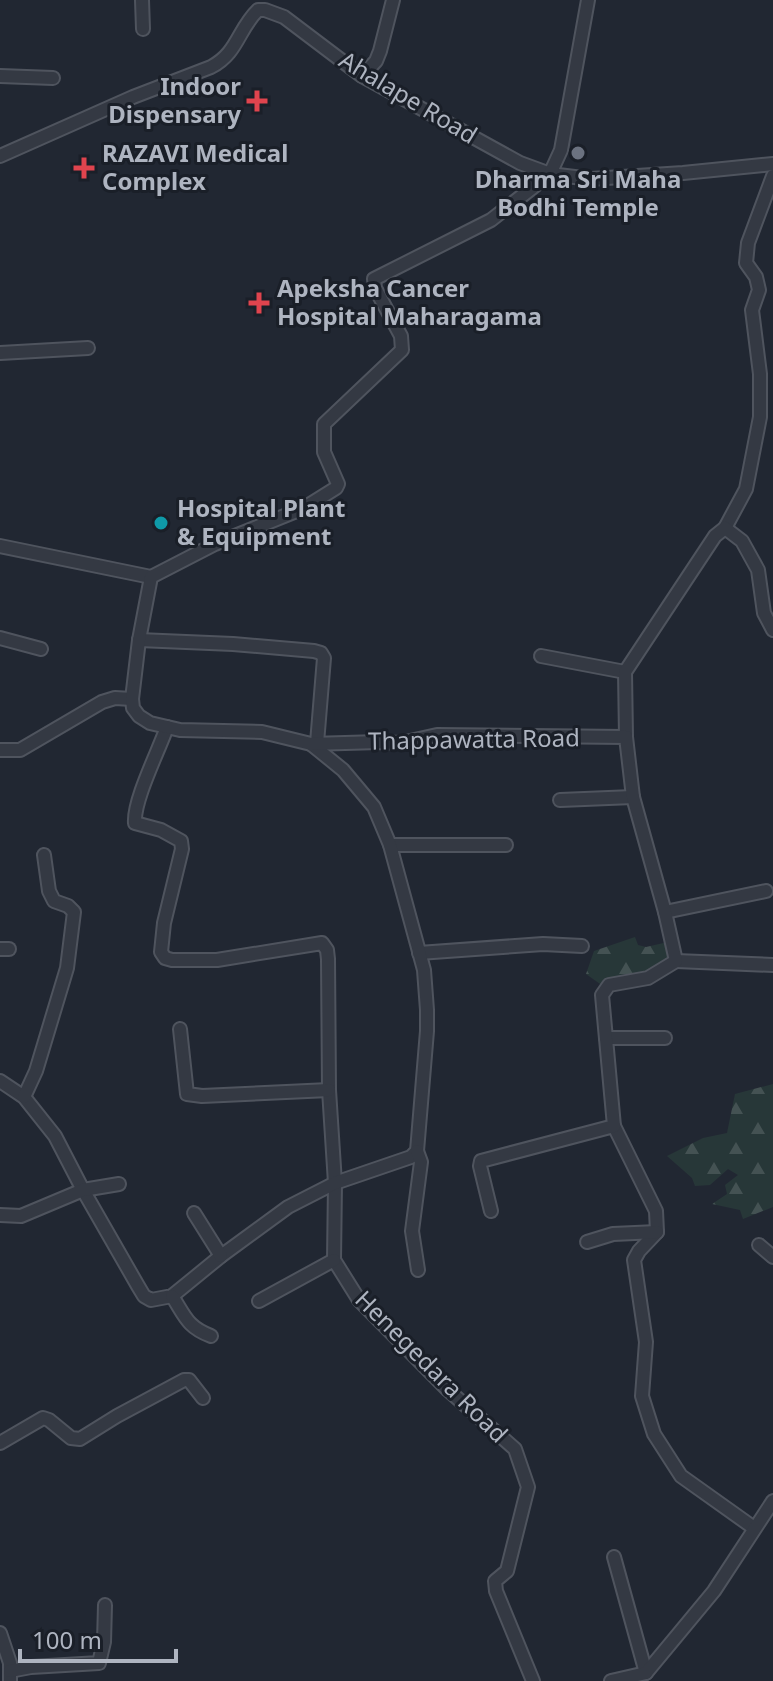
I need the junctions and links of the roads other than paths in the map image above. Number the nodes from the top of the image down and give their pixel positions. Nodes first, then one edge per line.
1 (142, 0) edge
2 (393, 0) edge
3 (588, 0) edge
4 (256, 5) edge
5 (143, 29) dead end
6 (0, 76) edge
7 (362, 76) junction
8 (53, 78) dead end
9 (0, 156) edge
10 (773, 164) edge
11 (550, 174) junction
12 (773, 176) edge
13 (88, 348) dead end
14 (0, 353) edge
15 (725, 528) junction
16 (0, 546) edge
17 (151, 577) junction
18 (773, 630) edge
19 (0, 638) edge
20 (139, 640) junction
21 (41, 649) dead end
22 (541, 656) dead end
23 (625, 672) junction
24 (132, 699) junction
25 (167, 727) junction
26 (626, 737) junction
27 (314, 743) junction
28 (0, 750) edge
29 (633, 797) junction
30 (560, 800) dead end
31 (390, 845) junction
32 (506, 845) dead end
33 (44, 855) dead end
34 (766, 891) dead end
35 (665, 912) junction
36 (582, 946) dead end
37 (419, 953) junction
38 (676, 961) junction
39 (773, 965) edge
40 (180, 1029) dead end
41 (606, 1038) junction
42 (665, 1038) dead end
43 (0, 1081) edge
44 (329, 1090) junction
45 (24, 1097) junction
46 (614, 1126) junction
47 (417, 1151) junction
48 (335, 1183) junction
49 (119, 1184) dead end
50 (83, 1190) junction
51 (491, 1211) dead end
52 (194, 1213) dead end
53 (0, 1215) edge
54 (657, 1232) junction
55 (587, 1242) dead end
56 (759, 1245) dead end
57 (221, 1256) junction
58 (773, 1257) edge
59 (334, 1260) junction
60 (418, 1270) dead end
61 (172, 1296) junction
62 (259, 1301) dead end
63 (211, 1336) dead end
64 (203, 1398) dead end
65 (0, 1443) edge
66 (773, 1501) edge
67 (754, 1528) junction
68 (614, 1557) dead end
69 (105, 1605) dead end
70 (0, 1633) edge
71 (646, 1673) junction
72 (10, 1676) edge
73 (533, 1681) edge
74 (611, 1681) edge

1 - 5 street
2 - 7 street
3 - 11 street
4 - 7 street, Ahalape Road
4 - 9 street, Ahalape Road
6 - 8 street
7 - 11 street, Ahalape Road
10 - 11 street, Ahalape Road
11 - 17 street
12 - 15 street
13 - 14 street
15 - 18 street
15 - 23 street
16 - 17 street
17 - 20 street
19 - 21 street
20 - 24 street
20 - 27 street
22 - 23 street
23 - 26 street
24 - 25 street
24 - 28 street
25 - 27 street
25 - 44 street
26 - 27 street, Thappawatta Road
26 - 29 street
27 - 31 street
29 - 30 street
29 - 35 street
31 - 32 street
31 - 37 street
33 - 45 street
34 - 35 street
35 - 38 street
36 - 37 street
37 - 47 street
38 - 39 street
38 - 41 street
40 - 44 street
41 - 42 street
41 - 46 street
43 - 45 street
44 - 48 street
45 - 50 street
46 - 51 street
46 - 54 street
47 - 48 street
47 - 60 street
48 - 57 street
48 - 59 street
49 - 50 street
50 - 53 street
50 - 61 street
52 - 57 street
54 - 55 street
54 - 67 street
56 - 58 street
57 - 61 street
59 - 62 street
59 - 73 street, Henegedara Road
61 - 63 street
64 - 65 street
66 - 67 street
67 - 71 street
68 - 71 street
69 - 72 street
70 - 72 street
71 - 74 street

